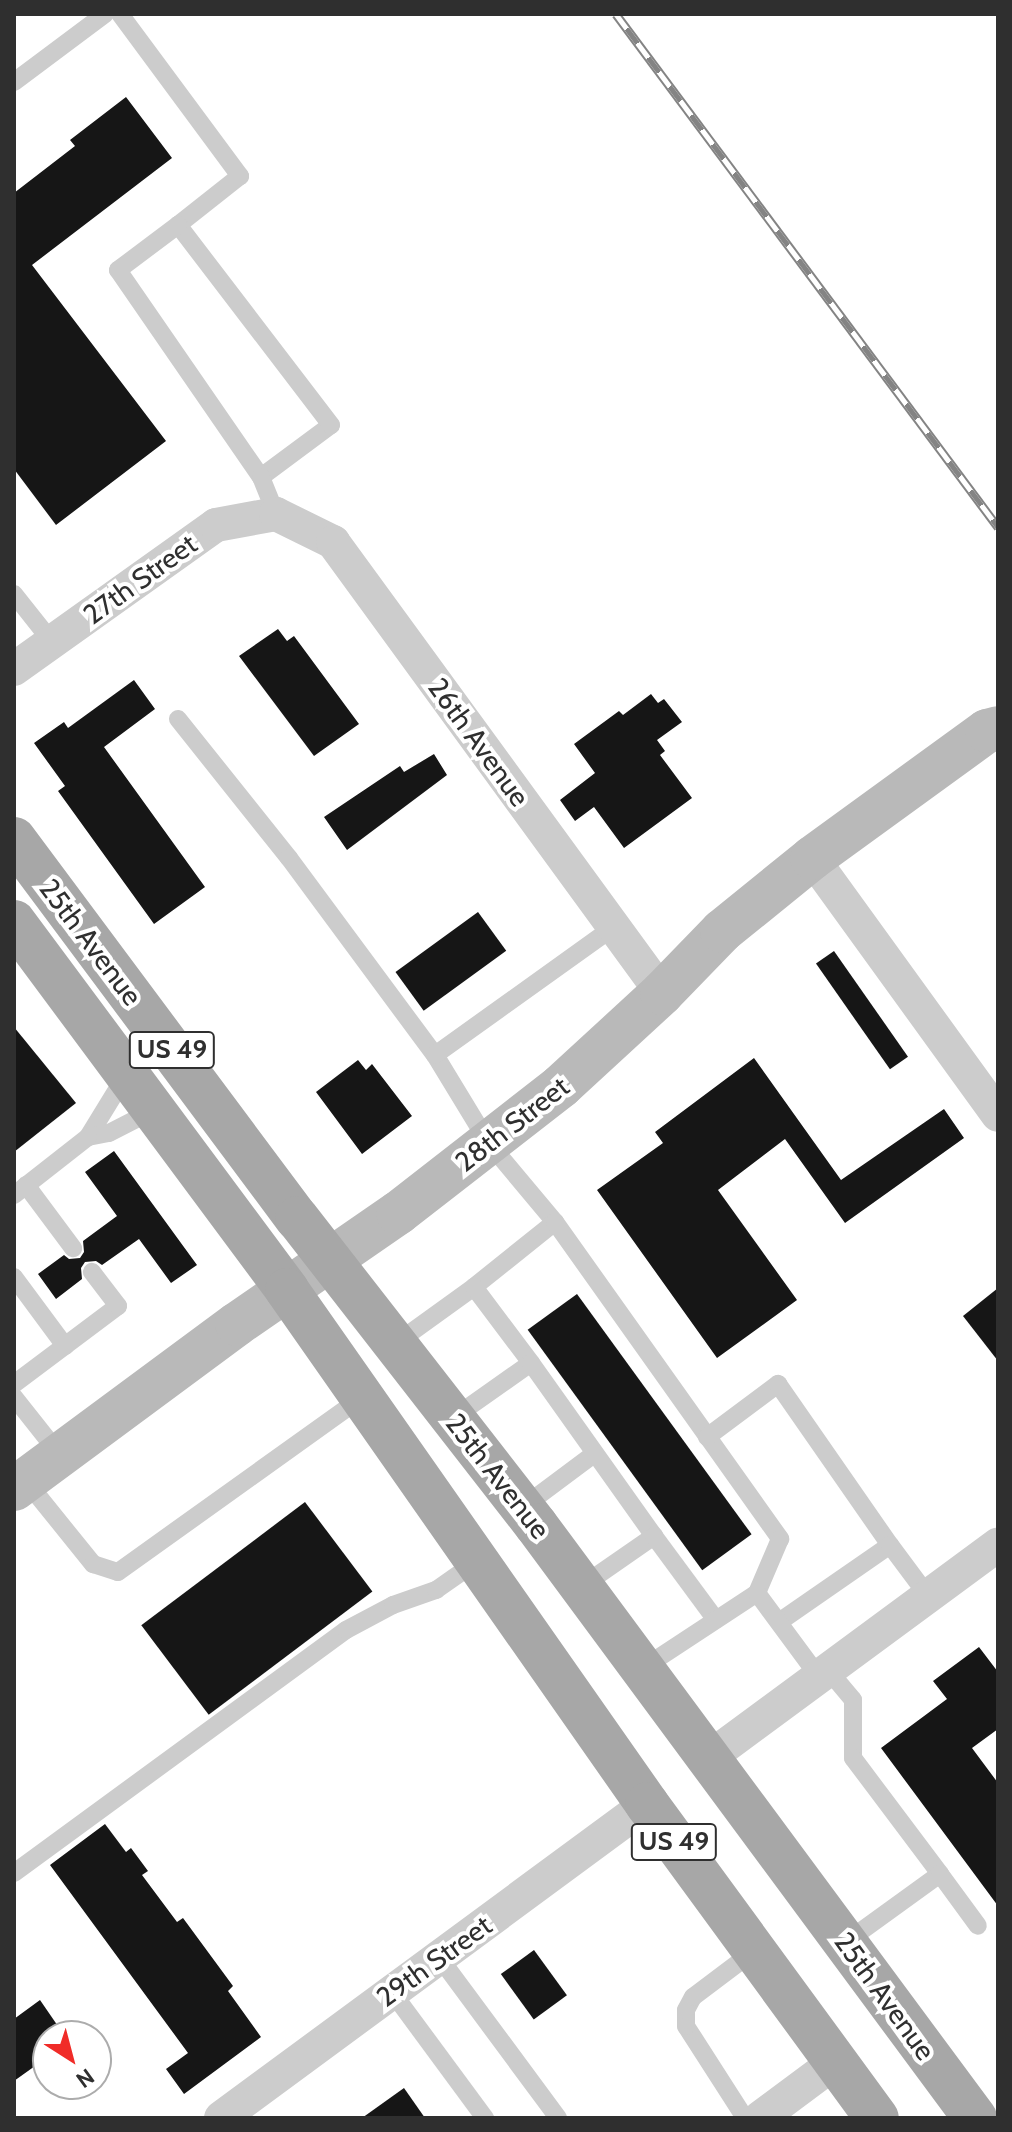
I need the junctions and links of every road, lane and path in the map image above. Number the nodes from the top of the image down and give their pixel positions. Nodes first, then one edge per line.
1 (105, 14) edge
2 (120, 14) edge
3 (14, 82) edge
4 (178, 225) junction
5 (261, 477) junction
6 (276, 514) junction
7 (14, 594) edge
8 (52, 642) junction
9 (14, 669) edge
10 (178, 719) dead end
11 (994, 722) edge
12 (14, 839) edge
13 (812, 858) junction
14 (614, 927) junction
15 (25, 945) edge
16 (662, 993) junction
17 (435, 1055) junction
18 (127, 1073) junction
19 (154, 1110) junction
20 (998, 1115) edge
21 (88, 1137) junction
22 (488, 1142) junction
23 (20, 1190) edge
24 (555, 1222) junction
25 (73, 1248) dead end
26 (331, 1259) junction
27 (92, 1272) dead end
28 (14, 1277) edge
29 (474, 1287) junction
30 (287, 1290) junction
31 (395, 1344) junction
32 (65, 1346) junction
33 (531, 1363) junction
34 (14, 1384) edge
35 (14, 1397) edge
36 (361, 1398) junction
37 (453, 1418) junction
38 (707, 1437) junction
39 (594, 1454) junction
40 (60, 1455) junction
41 (20, 1485) edge
42 (522, 1507) junction
43 (654, 1536) junction
44 (890, 1545) junction
45 (998, 1545) edge
46 (476, 1562) junction
47 (582, 1586) junction
48 (757, 1593) junction
49 (928, 1596) junction
50 (716, 1620) junction
51 (779, 1622) junction
52 (643, 1668) junction
53 (823, 1674) junction
54 (710, 1757) junction
55 (647, 1804) junction
56 (14, 1873) edge
57 (940, 1874) junction
58 (978, 1926) dead end
59 (846, 1942) junction
60 (754, 1951) junction
61 (439, 1957) junction
62 (392, 1992) junction
63 (835, 2062) junction
64 (221, 2118) edge
65 (485, 2118) edge
66 (558, 2118) edge
67 (745, 2118) edge
68 (760, 2118) edge
69 (877, 2118) edge
70 (975, 2118) edge

1 - 3 lane
2 - 4 lane
4 - 5 lane
4 - 5 lane
5 - 6 lane
6 - 8 street, 27th Street
6 - 14 street, 26th Avenue
7 - 8 lane
8 - 9 street, 27th Street
10 - 17 lane
11 - 13 main road, 28th Street
12 - 26 main road, 25th Avenue / US 49
13 - 16 main road, 28th Street
13 - 20 street
14 - 16 street, 26th Avenue
14 - 17 lane
15 - 18 main road, 25th Avenue / US 49
16 - 22 main road, 28th Street
17 - 22 lane
18 - 19 main road, 25th Avenue / US 49
18 - 21 lane
19 - 21 lane
19 - 30 main road, 25th Avenue / US 49
21 - 23 lane
22 - 24 lane
22 - 26 main road, 28th Street
23 - 25 lane
24 - 29 lane
24 - 38 lane
26 - 30 main road, 28th Street
26 - 31 main road, 25th Avenue / US 49
27 - 32 lane
28 - 32 lane
29 - 31 lane
29 - 33 lane
30 - 36 main road, 25th Avenue / US 49
30 - 40 main road, 28th Street
31 - 37 main road, 25th Avenue / US 49
32 - 34 lane
33 - 37 lane
33 - 39 lane
35 - 40 lane
36 - 41 lane
36 - 46 main road, 25th Avenue / US 49
37 - 42 main road, 25th Avenue / US 49
38 - 44 lane
38 - 48 lane
39 - 42 lane
39 - 43 lane
40 - 41 main road, 28th Street
42 - 47 main road, 25th Avenue / US 49
43 - 47 lane
43 - 50 lane
44 - 49 lane
44 - 51 lane
45 - 49 street
46 - 55 main road, 25th Avenue / US 49
46 - 56 lane
47 - 52 main road, 25th Avenue / US 49
48 - 50 lane
48 - 51 lane
49 - 53 street
50 - 52 lane
51 - 53 lane
52 - 54 main road, 25th Avenue / US 49
53 - 54 street
53 - 57 lane
54 - 59 main road, 25th Avenue / US 49
55 - 60 main road, 25th Avenue / US 49
55 - 61 street, 29th Street
57 - 58 lane
57 - 59 lane
59 - 70 main road, 25th Avenue / US 49
60 - 63 main road, 25th Avenue / US 49
60 - 67 lane
61 - 62 street, 29th Street
61 - 66 lane
62 - 64 street, 29th Street
62 - 65 lane
63 - 68 street
63 - 69 main road, 25th Avenue / US 49

